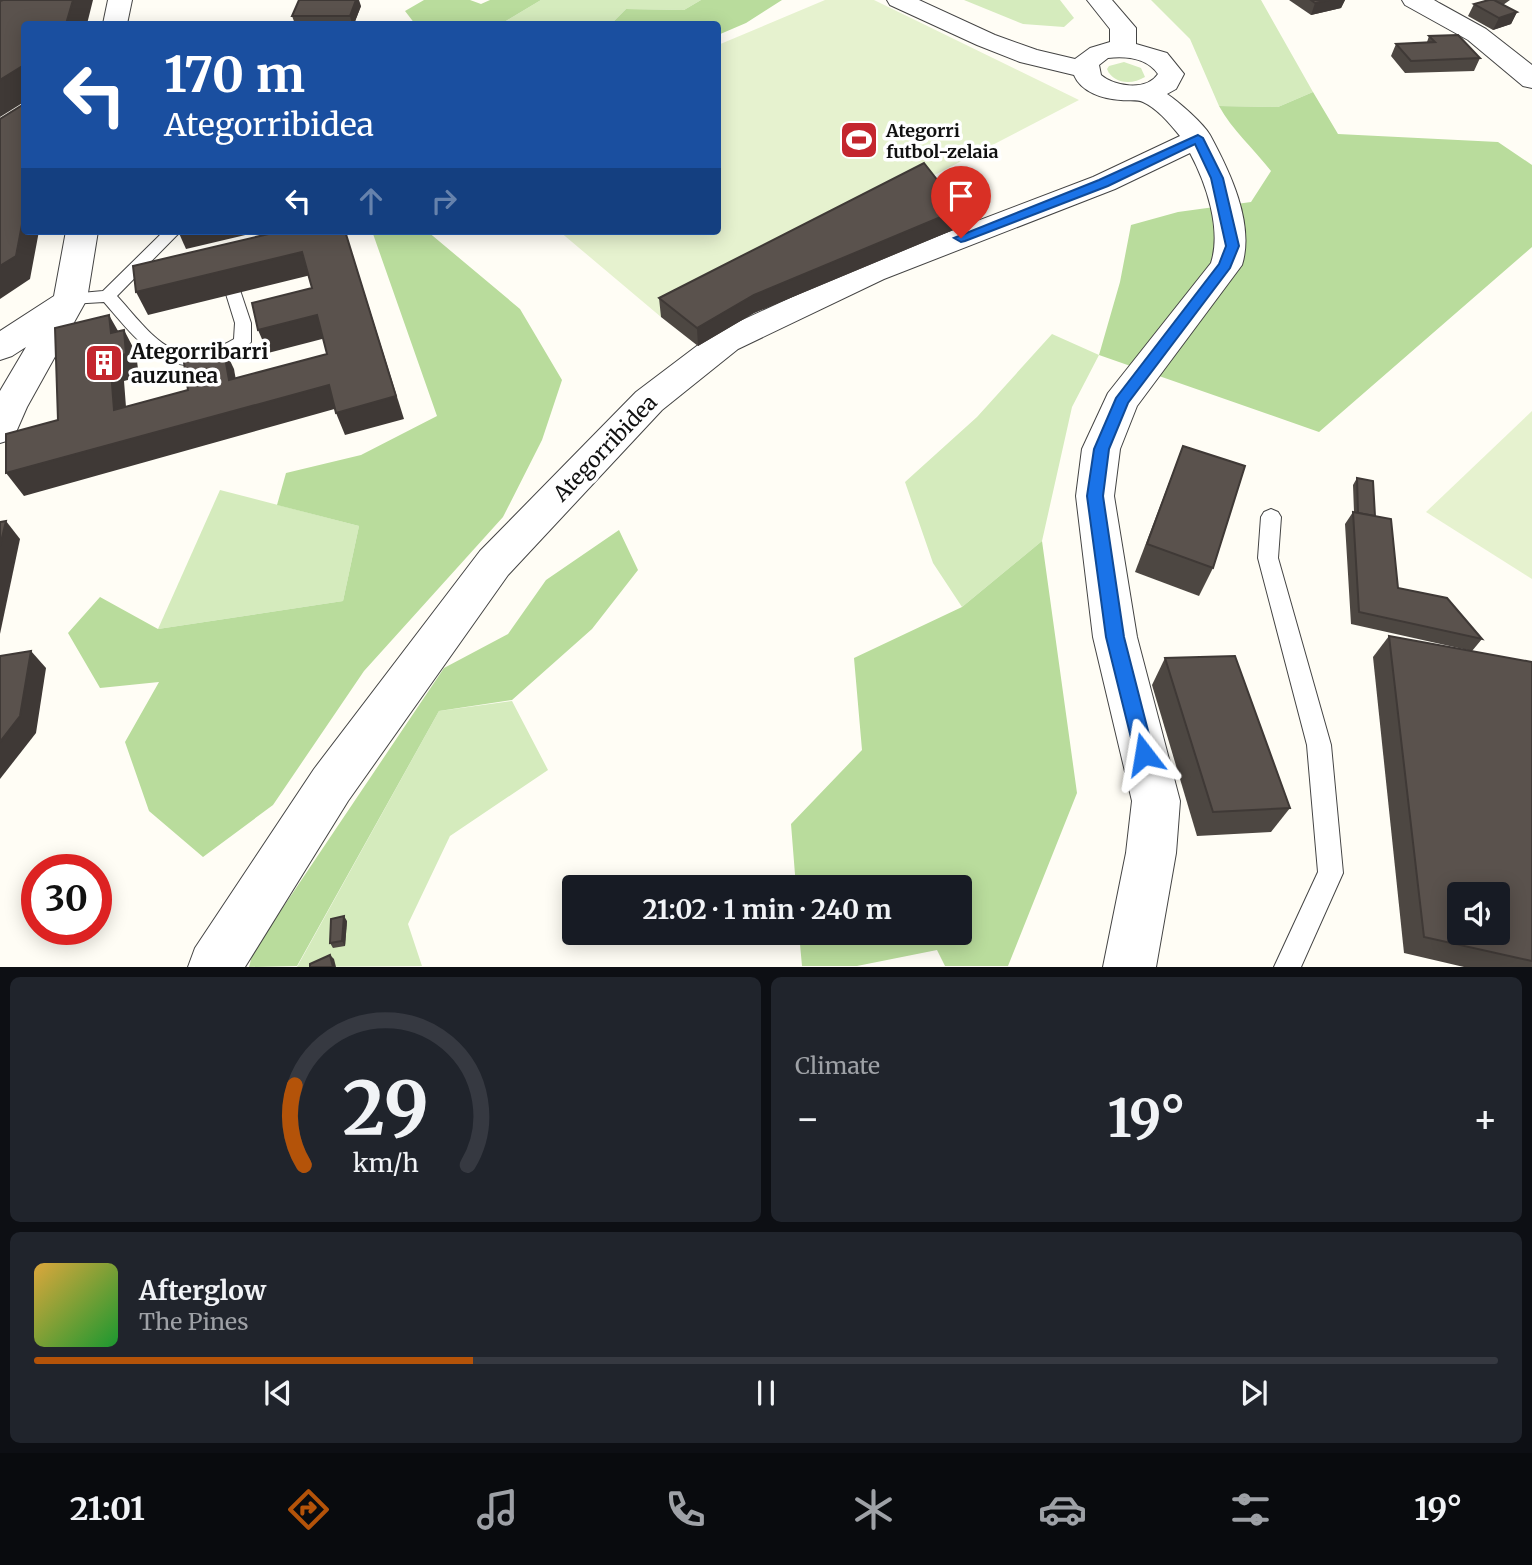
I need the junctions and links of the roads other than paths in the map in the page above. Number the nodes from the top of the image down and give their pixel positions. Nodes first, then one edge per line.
1 (120, 0) edge
2 (899, 0) edge
3 (1099, 0) edge
4 (1414, 0) edge
5 (116, 21) edge
6 (1123, 50) junction
7 (1084, 69) junction
8 (1532, 80) edge
9 (1160, 102) junction
10 (1186, 144) junction
11 (81, 235) edge
12 (169, 235) edge
13 (234, 294) edge
14 (108, 296) junction
15 (71, 299) junction
16 (0, 348) edge
17 (0, 430) edge
18 (1271, 517) dead end
19 (214, 967) edge
20 (1129, 967) edge
21 (1287, 967) edge

1 - 5 street
2 - 7 street
3 - 6 street
4 - 8 street
6 - 7 street
6 - 9 street
7 - 9 street
9 - 10 street
10 - 19 street, Ategorribidea
10 - 20 street
11 - 15 street
12 - 14 lane
13 - 14 lane
14 - 15 lane
15 - 16 street
15 - 17 street
18 - 21 lane

